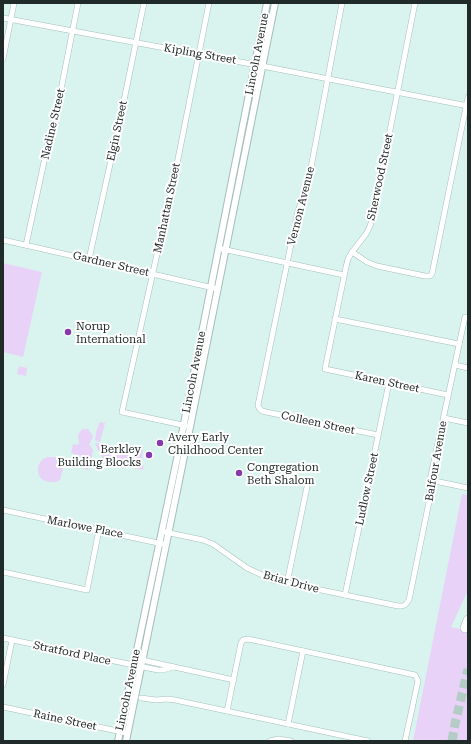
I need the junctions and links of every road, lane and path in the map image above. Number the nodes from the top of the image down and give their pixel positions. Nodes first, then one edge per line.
1 (14, 3) edge
2 (78, 3) edge
3 (144, 3) edge
4 (210, 3) edge
5 (267, 3) edge
6 (274, 3) edge
7 (342, 3) edge
8 (415, 3) edge
9 (3, 18) edge
10 (11, 19) junction
11 (73, 31) junction
12 (136, 42) junction
13 (199, 54) junction
14 (3, 59) edge
15 (255, 64) junction
16 (262, 66) junction
17 (327, 79) junction
18 (397, 92) junction
19 (468, 97) edge
20 (467, 106) edge
21 (3, 240) edge
22 (26, 245) junction
23 (219, 249) junction
24 (226, 250) junction
25 (352, 252) junction
26 (89, 260) junction
27 (287, 263) junction
28 (153, 274) junction
29 (344, 275) junction
30 (211, 287) junction
31 (218, 288) junction
32 (466, 317) edge
33 (335, 318) junction
34 (459, 344) junction
35 (455, 365) junction
36 (468, 368) edge
37 (325, 369) joint
38 (389, 383) junction
39 (448, 395) junction
40 (259, 408) joint
41 (444, 418) junction
42 (468, 423) edge
43 (183, 425) junction
44 (190, 427) junction
45 (378, 435) junction
46 (178, 454) junction
47 (184, 456) junction
48 (430, 480) junction
49 (307, 487) dead end
50 (468, 488) edge
51 (168, 499) junction
52 (175, 500) junction
53 (166, 509) junction
54 (3, 510) edge
55 (173, 511) junction
56 (99, 530) junction
57 (161, 532) junction
58 (168, 533) junction
59 (159, 543) junction
60 (166, 544) junction
61 (3, 572) edge
62 (287, 583) junction
63 (345, 595) junction
64 (405, 605) joint
65 (3, 638) edge
66 (12, 640) junction
67 (303, 651) junction
68 (142, 663) junction
69 (133, 665) junction
70 (234, 680) junction
71 (3, 686) edge
72 (141, 698) dead end
73 (3, 707) edge
74 (227, 711) junction
75 (288, 724) junction
76 (120, 732) junction
77 (127, 733) junction
78 (118, 741) edge
79 (126, 741) edge
80 (270, 741) edge
81 (291, 741) edge
82 (368, 741) edge
83 (405, 741) edge

1 - 10 street
2 - 11 street, Nadine Street
3 - 12 street, Elgin Street
4 - 13 street, Manhattan Street
5 - 15 street, Lincoln Avenue
6 - 16 street, Lincoln Avenue
7 - 17 street, Vernon Avenue
8 - 18 street, Sherwood Street
9 - 10 street, Kipling Street
10 - 11 street, Kipling Street
10 - 14 street
11 - 12 street, Kipling Street
11 - 22 street, Nadine Street
12 - 13 street, Kipling Street
12 - 26 street, Elgin Street
13 - 15 street, Kipling Street
13 - 28 street, Manhattan Street
15 - 16 street, Kipling Street
15 - 23 street, Lincoln Avenue
16 - 17 street, Kipling Street
16 - 24 street, Lincoln Avenue
17 - 18 street, Kipling Street
17 - 27 street, Vernon Avenue
18 - 20 street, Kipling Street
18 - 25 street, Sherwood Street
19 - 20 street
20 - 25 street
21 - 22 street, Gardner Street
22 - 26 street, Gardner Street
23 - 24 street
23 - 30 street, Lincoln Avenue
24 - 27 street
24 - 31 street, Lincoln Avenue
25 - 29 street, Sherwood Street
26 - 28 street, Gardner Street
27 - 29 street
27 - 40 street, Vernon Avenue
28 - 30 street, Gardner Street
28 - 43 street, Manhattan Street
29 - 33 street, Sherwood Street
30 - 31 street, Gardner Street
30 - 43 street, Lincoln Avenue
31 - 44 street, Lincoln Avenue
32 - 34 street, Balfour Avenue
33 - 34 street
33 - 37 street, Sherwood Street
34 - 35 street, Balfour Avenue
35 - 36 street
35 - 39 street, Balfour Avenue
37 - 38 street, Karen Street
38 - 39 street, Karen Street
38 - 45 street, Ludlow Street
39 - 41 street, Balfour Avenue
40 - 45 street, Colleen Street
41 - 42 street
41 - 48 street, Balfour Avenue
43 - 44 street
43 - 46 street, Lincoln Avenue
44 - 47 street, Lincoln Avenue
45 - 63 street, Ludlow Street
46 - 47 street
46 - 51 street, Lincoln Avenue
47 - 52 street, Lincoln Avenue
48 - 50 street
48 - 64 street, Balfour Avenue
49 - 62 street
51 - 52 street
51 - 53 street, Lincoln Avenue
52 - 55 street, Lincoln Avenue
53 - 55 street
53 - 57 street, Lincoln Avenue
54 - 56 street, Marlowe Place
55 - 58 street, Lincoln Avenue
56 - 59 street, Marlowe Place
56 - 61 street
57 - 58 street, Briar Drive
57 - 59 street, Lincoln Avenue
58 - 60 street, Lincoln Avenue
58 - 62 street, Briar Drive
59 - 60 street, Marlowe Place
59 - 69 street, Lincoln Avenue
60 - 68 street, Lincoln Avenue
62 - 63 street, Briar Drive
63 - 64 street, Briar Drive
65 - 66 street, Stratford Place
66 - 69 street, Stratford Place
66 - 71 street
67 - 70 street
67 - 75 street
67 - 83 street
68 - 69 street, Stratford Place
68 - 70 street, Stratford Place
68 - 77 street, Lincoln Avenue
69 - 76 street, Lincoln Avenue
70 - 74 street
72 - 74 street
73 - 76 street, Raine Street
74 - 75 street
75 - 82 street
76 - 77 street, Raine Street
76 - 78 street, Lincoln Avenue
77 - 79 street, Lincoln Avenue
80 - 81 street

